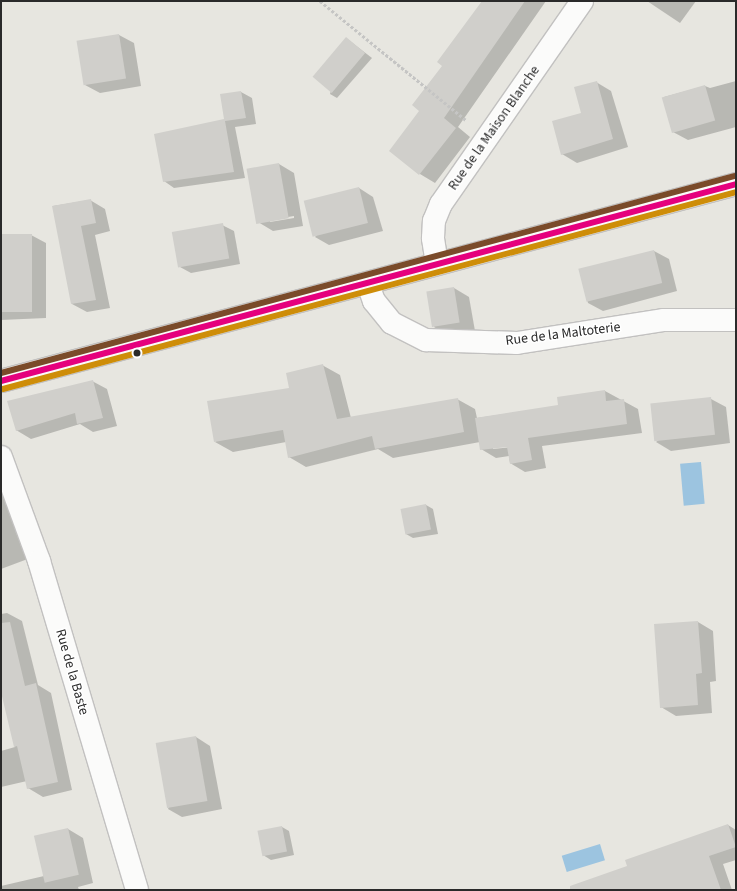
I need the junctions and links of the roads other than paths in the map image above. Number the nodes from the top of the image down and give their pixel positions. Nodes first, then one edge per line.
1 (582, 1) edge
2 (736, 184) edge
3 (437, 264) junction
4 (368, 284) junction
5 (736, 320) edge
6 (1, 381) edge
7 (1, 456) edge
8 (137, 890) edge

1 - 3 street, Rue de la Maison Blanche
2 - 3 street
3 - 4 street
4 - 5 street, Rue de la Maltoterie
4 - 6 street
7 - 8 street, Rue de la Baste

